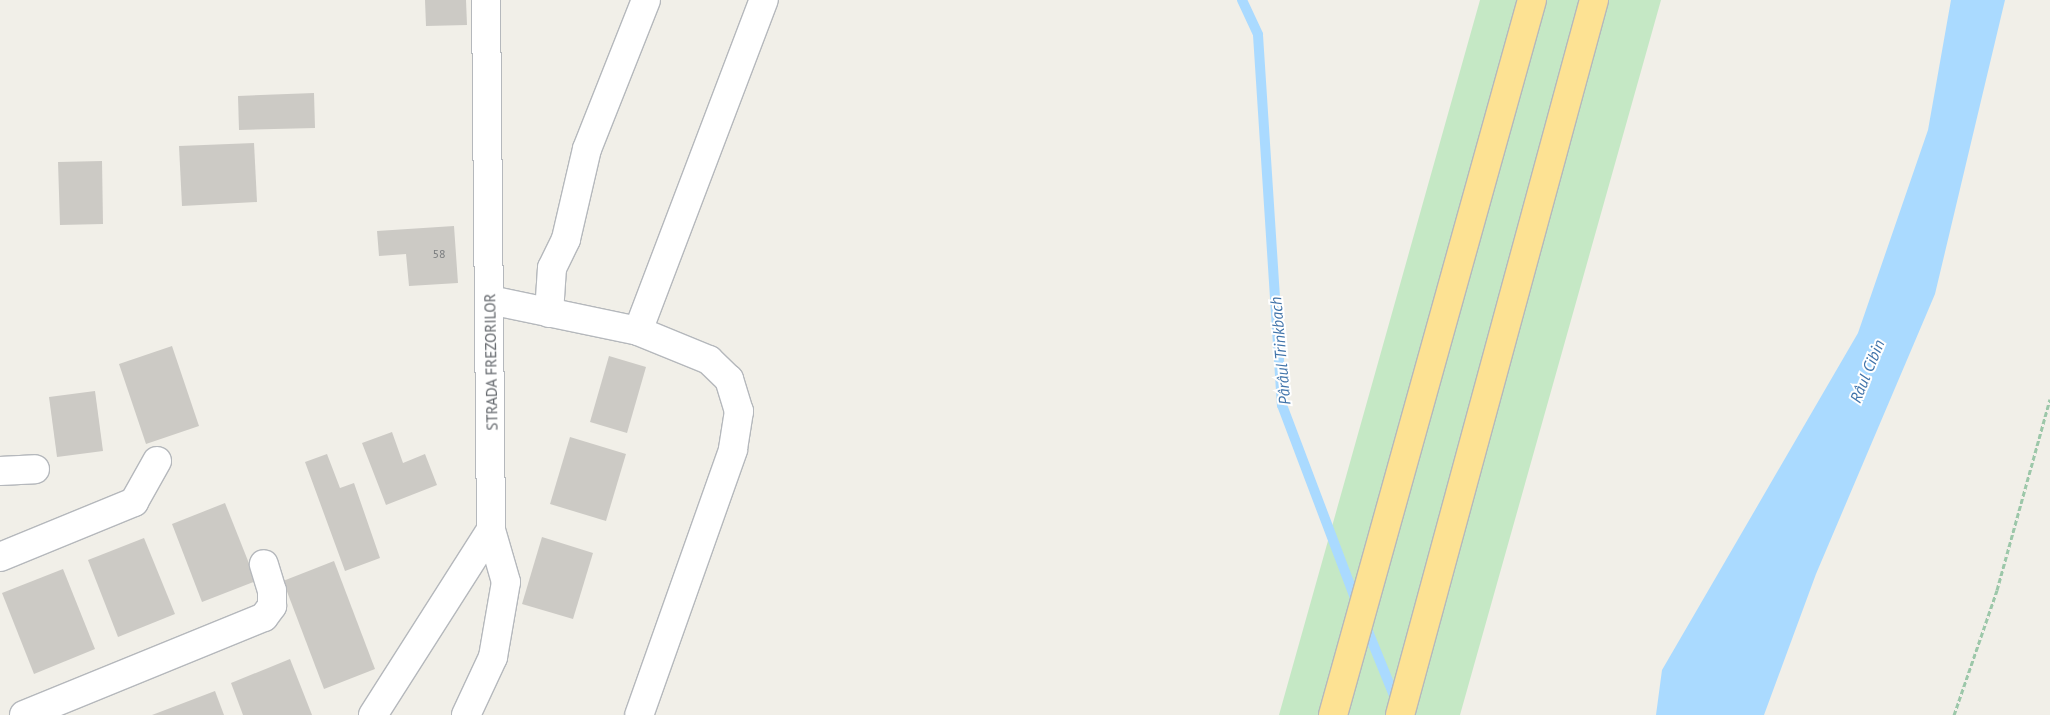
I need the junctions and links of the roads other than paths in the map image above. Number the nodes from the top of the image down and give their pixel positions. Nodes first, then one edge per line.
1 (486, 0) edge
2 (646, 0) edge
3 (764, 0) edge
4 (1532, 0) edge
5 (1594, 0) edge
6 (490, 300) junction
7 (549, 312) junction
8 (638, 331) junction
9 (157, 461) dead end
10 (35, 469) dead end
11 (0, 471) edge
12 (491, 530) junction
13 (0, 557) edge
14 (264, 564) dead end
15 (24, 715) edge
16 (373, 715) edge
17 (466, 715) edge
18 (639, 715) edge
19 (1333, 715) edge
20 (1400, 715) edge

1 - 6 street, STRADA FREZORILOR
2 - 7 street
3 - 8 street
4 - 19 highway
5 - 20 highway
6 - 7 street
6 - 12 street, STRADA FREZORILOR
7 - 8 street
8 - 18 street
9 - 13 street
10 - 11 street
12 - 16 street
12 - 17 street, STRADA FREZORILOR
14 - 15 street

